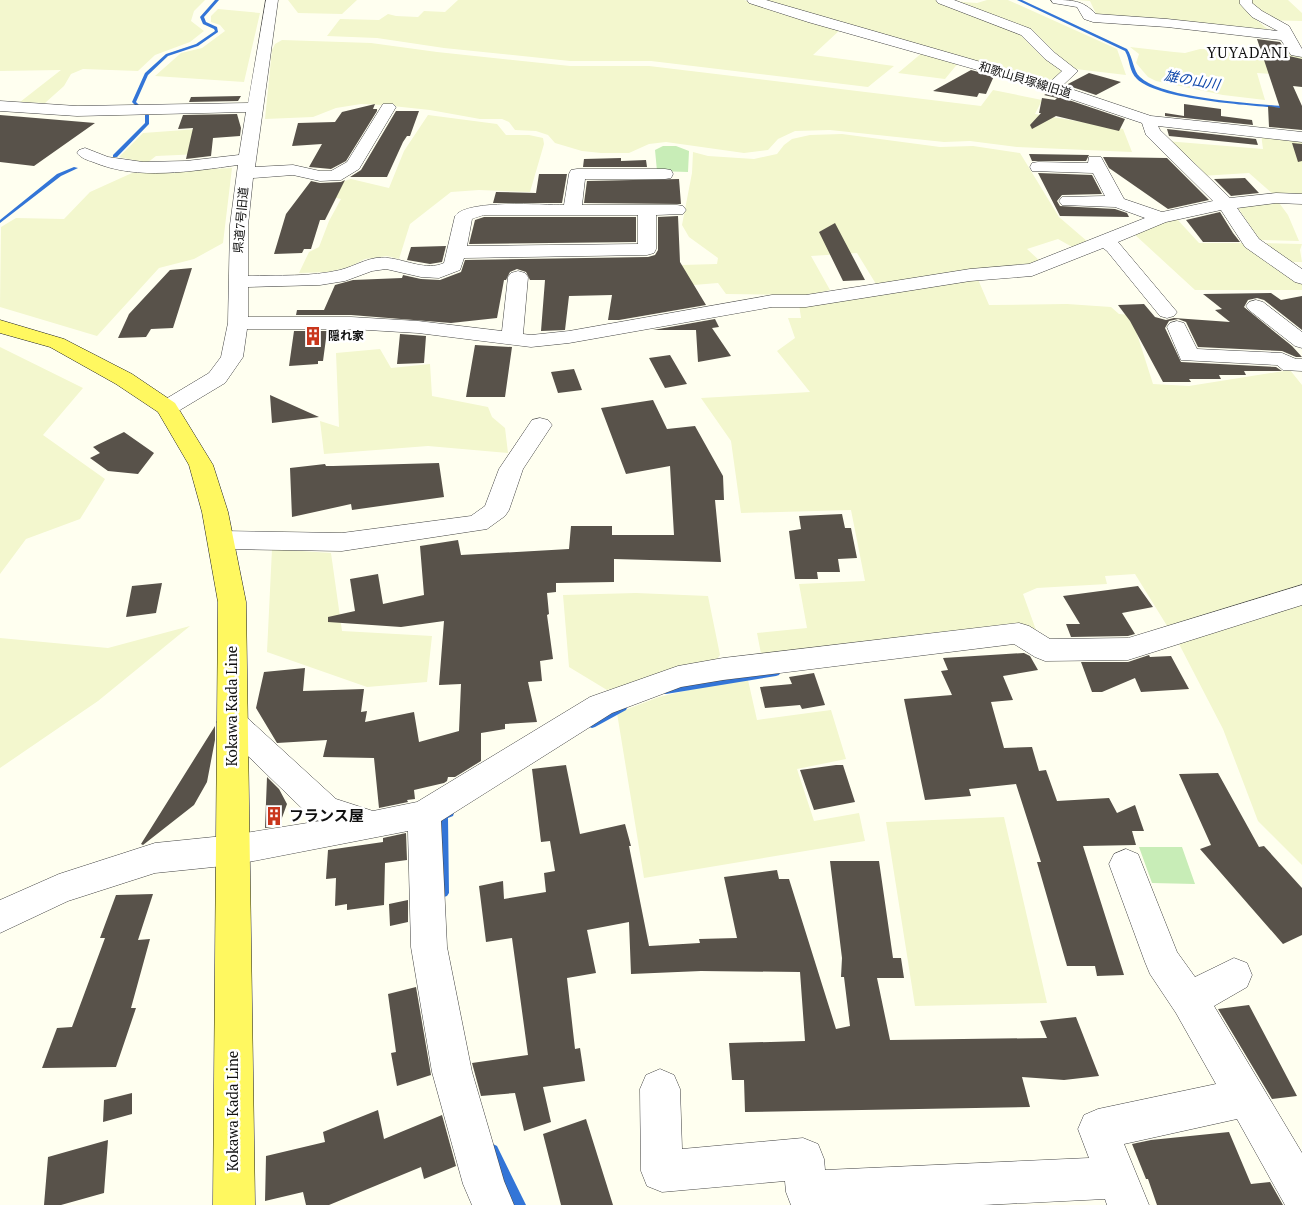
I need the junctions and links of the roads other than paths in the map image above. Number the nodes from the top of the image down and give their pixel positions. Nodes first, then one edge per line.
1 (272, 0) edge
2 (753, 0) edge
3 (942, 0) edge
4 (1057, 0) edge
5 (1246, 0) edge
6 (1286, 36) junction
7 (1302, 54) edge
8 (1052, 88) junction
9 (0, 106) edge
10 (254, 107) junction
11 (388, 107) dead end
12 (1149, 120) junction
13 (1302, 137) edge
14 (85, 153) dead end
15 (246, 166) junction
16 (1038, 167) dead end
17 (666, 174) dead end
18 (1302, 199) edge
19 (1068, 201) dead end
20 (1116, 202) junction
21 (1226, 204) junction
22 (572, 210) junction
23 (647, 210) junction
24 (678, 210) dead end
25 (1161, 218) junction
26 (1104, 241) junction
27 (456, 252) junction
28 (518, 277) dead end
29 (1302, 278) edge
30 (237, 282) junction
31 (1256, 306) dead end
32 (238, 323) junction
33 (0, 326) edge
34 (512, 337) junction
35 (1302, 342) edge
36 (1302, 365) edge
37 (167, 408) junction
38 (540, 426) dead end
39 (221, 540) junction
40 (1302, 595) edge
41 (232, 722) junction
42 (424, 814) junction
43 (372, 825) junction
44 (233, 850) junction
45 (1126, 864) dead end
46 (0, 918) edge
47 (1234, 975) dead end
48 (1189, 1000) junction
49 (660, 1089) dead end
50 (1247, 1097) junction
51 (1123, 1191) edge
52 (1302, 1193) edge
53 (234, 1205) edge
54 (492, 1205) edge

1 - 10 street, 県道7号旧道
2 - 8 street, 和歌山貝塚線旧道
3 - 8 street
4 - 6 street
5 - 6 street
6 - 7 street
8 - 12 street, 和歌山貝塚線旧道
9 - 10 street
10 - 15 street, 県道7号旧道
11 - 15 street
12 - 13 street, 和歌山貝塚線旧道
12 - 21 street
14 - 15 street
15 - 30 street, 県道7号旧道
16 - 20 street
17 - 22 street
18 - 21 street
19 - 20 street
20 - 25 street
21 - 25 street
21 - 29 street
22 - 23 street
22 - 27 street
23 - 24 street
23 - 27 street
25 - 26 street
26 - 34 street
26 - 36 street
27 - 30 street
28 - 34 street
30 - 32 street, 県道7号旧道
31 - 35 street
32 - 34 street
32 - 37 street, 県道7号旧道
33 - 37 main road, Kokawa Kada Line
37 - 39 main road, Kokawa Kada Line
38 - 39 street
39 - 41 main road, Kokawa Kada Line
40 - 42 street
41 - 43 street
41 - 44 main road, Kokawa Kada Line
42 - 43 street
42 - 54 street
43 - 44 street
44 - 46 street
44 - 53 main road, Kokawa Kada Line
45 - 48 street
47 - 48 street
48 - 50 street
49 - 51 street
50 - 51 street
50 - 52 street

